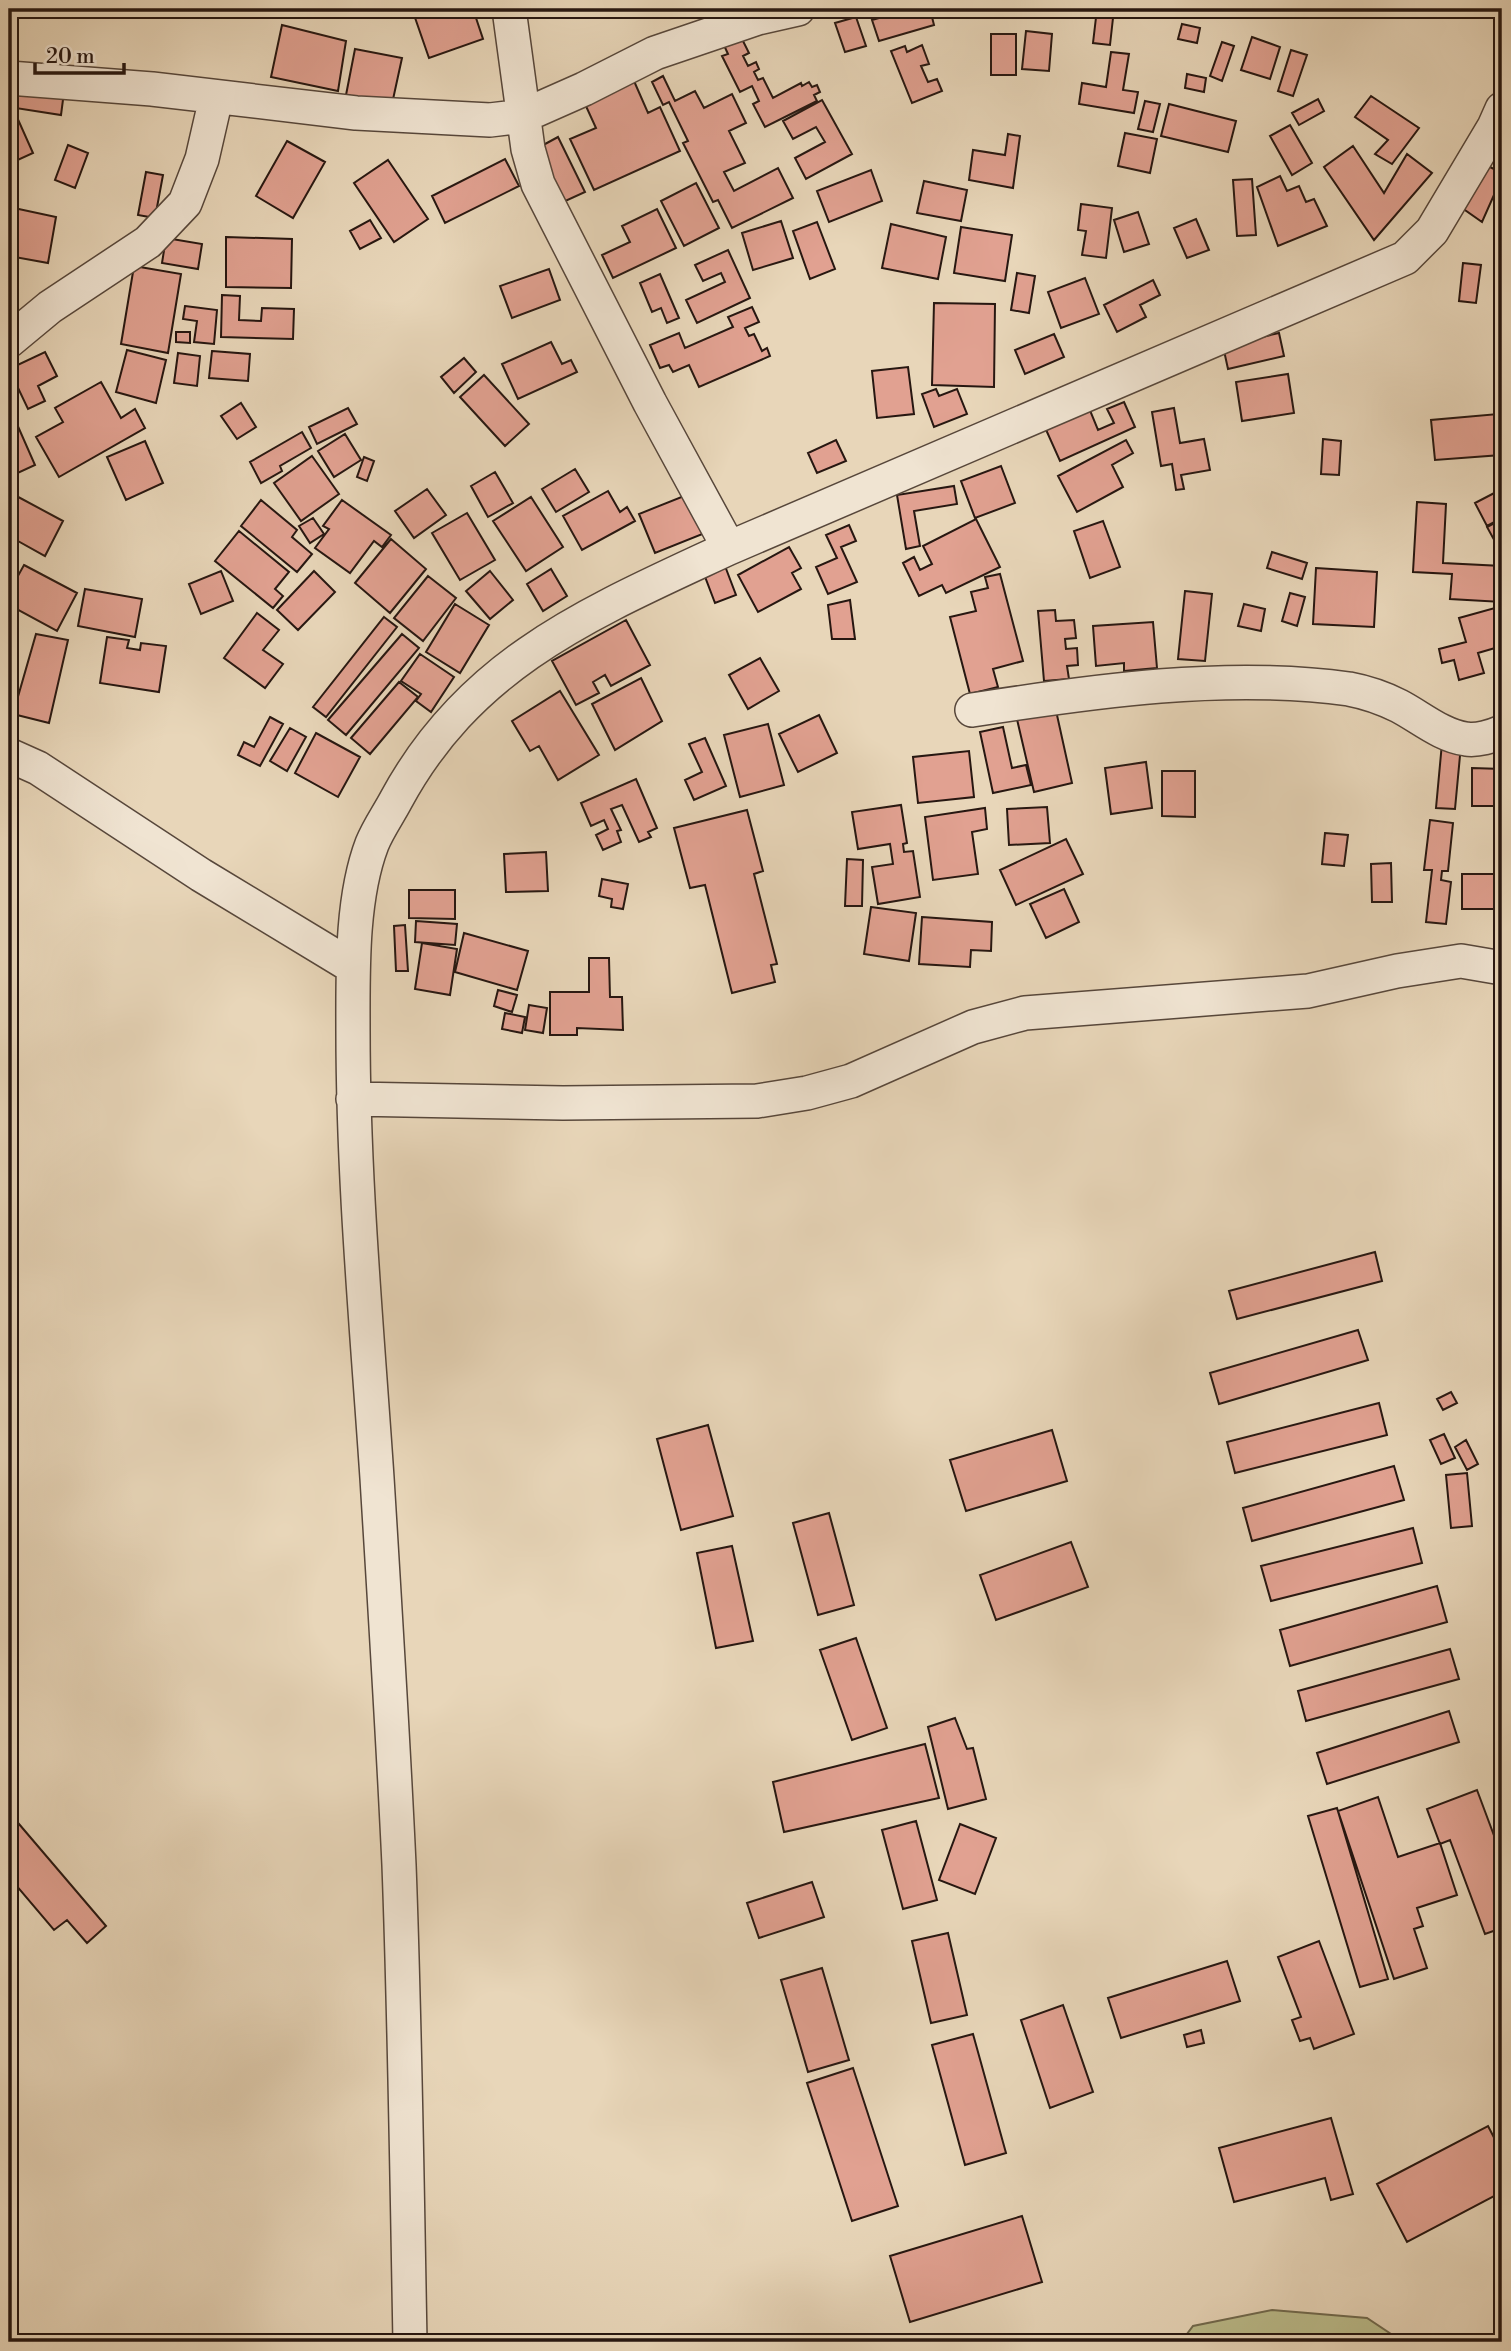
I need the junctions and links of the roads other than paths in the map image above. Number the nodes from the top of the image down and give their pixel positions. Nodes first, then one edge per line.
1 (509, 9) edge
2 (798, 9) edge
3 (9, 78) edge
4 (216, 98) junction
5 (523, 116) junction
6 (1500, 125) edge
7 (9, 341) edge
8 (729, 548) junction
9 (972, 710) dead end
10 (1502, 732) edge
11 (9, 755) edge
12 (353, 967) junction
13 (1502, 968) edge
14 (353, 1099) junction
15 (410, 2342) edge

1 - 5 street
2 - 5 street
3 - 4 street
4 - 5 street
4 - 7 street
5 - 8 street
6 - 8 street
8 - 12 street
9 - 10 street
11 - 12 street
12 - 14 street
13 - 14 street
14 - 15 street

